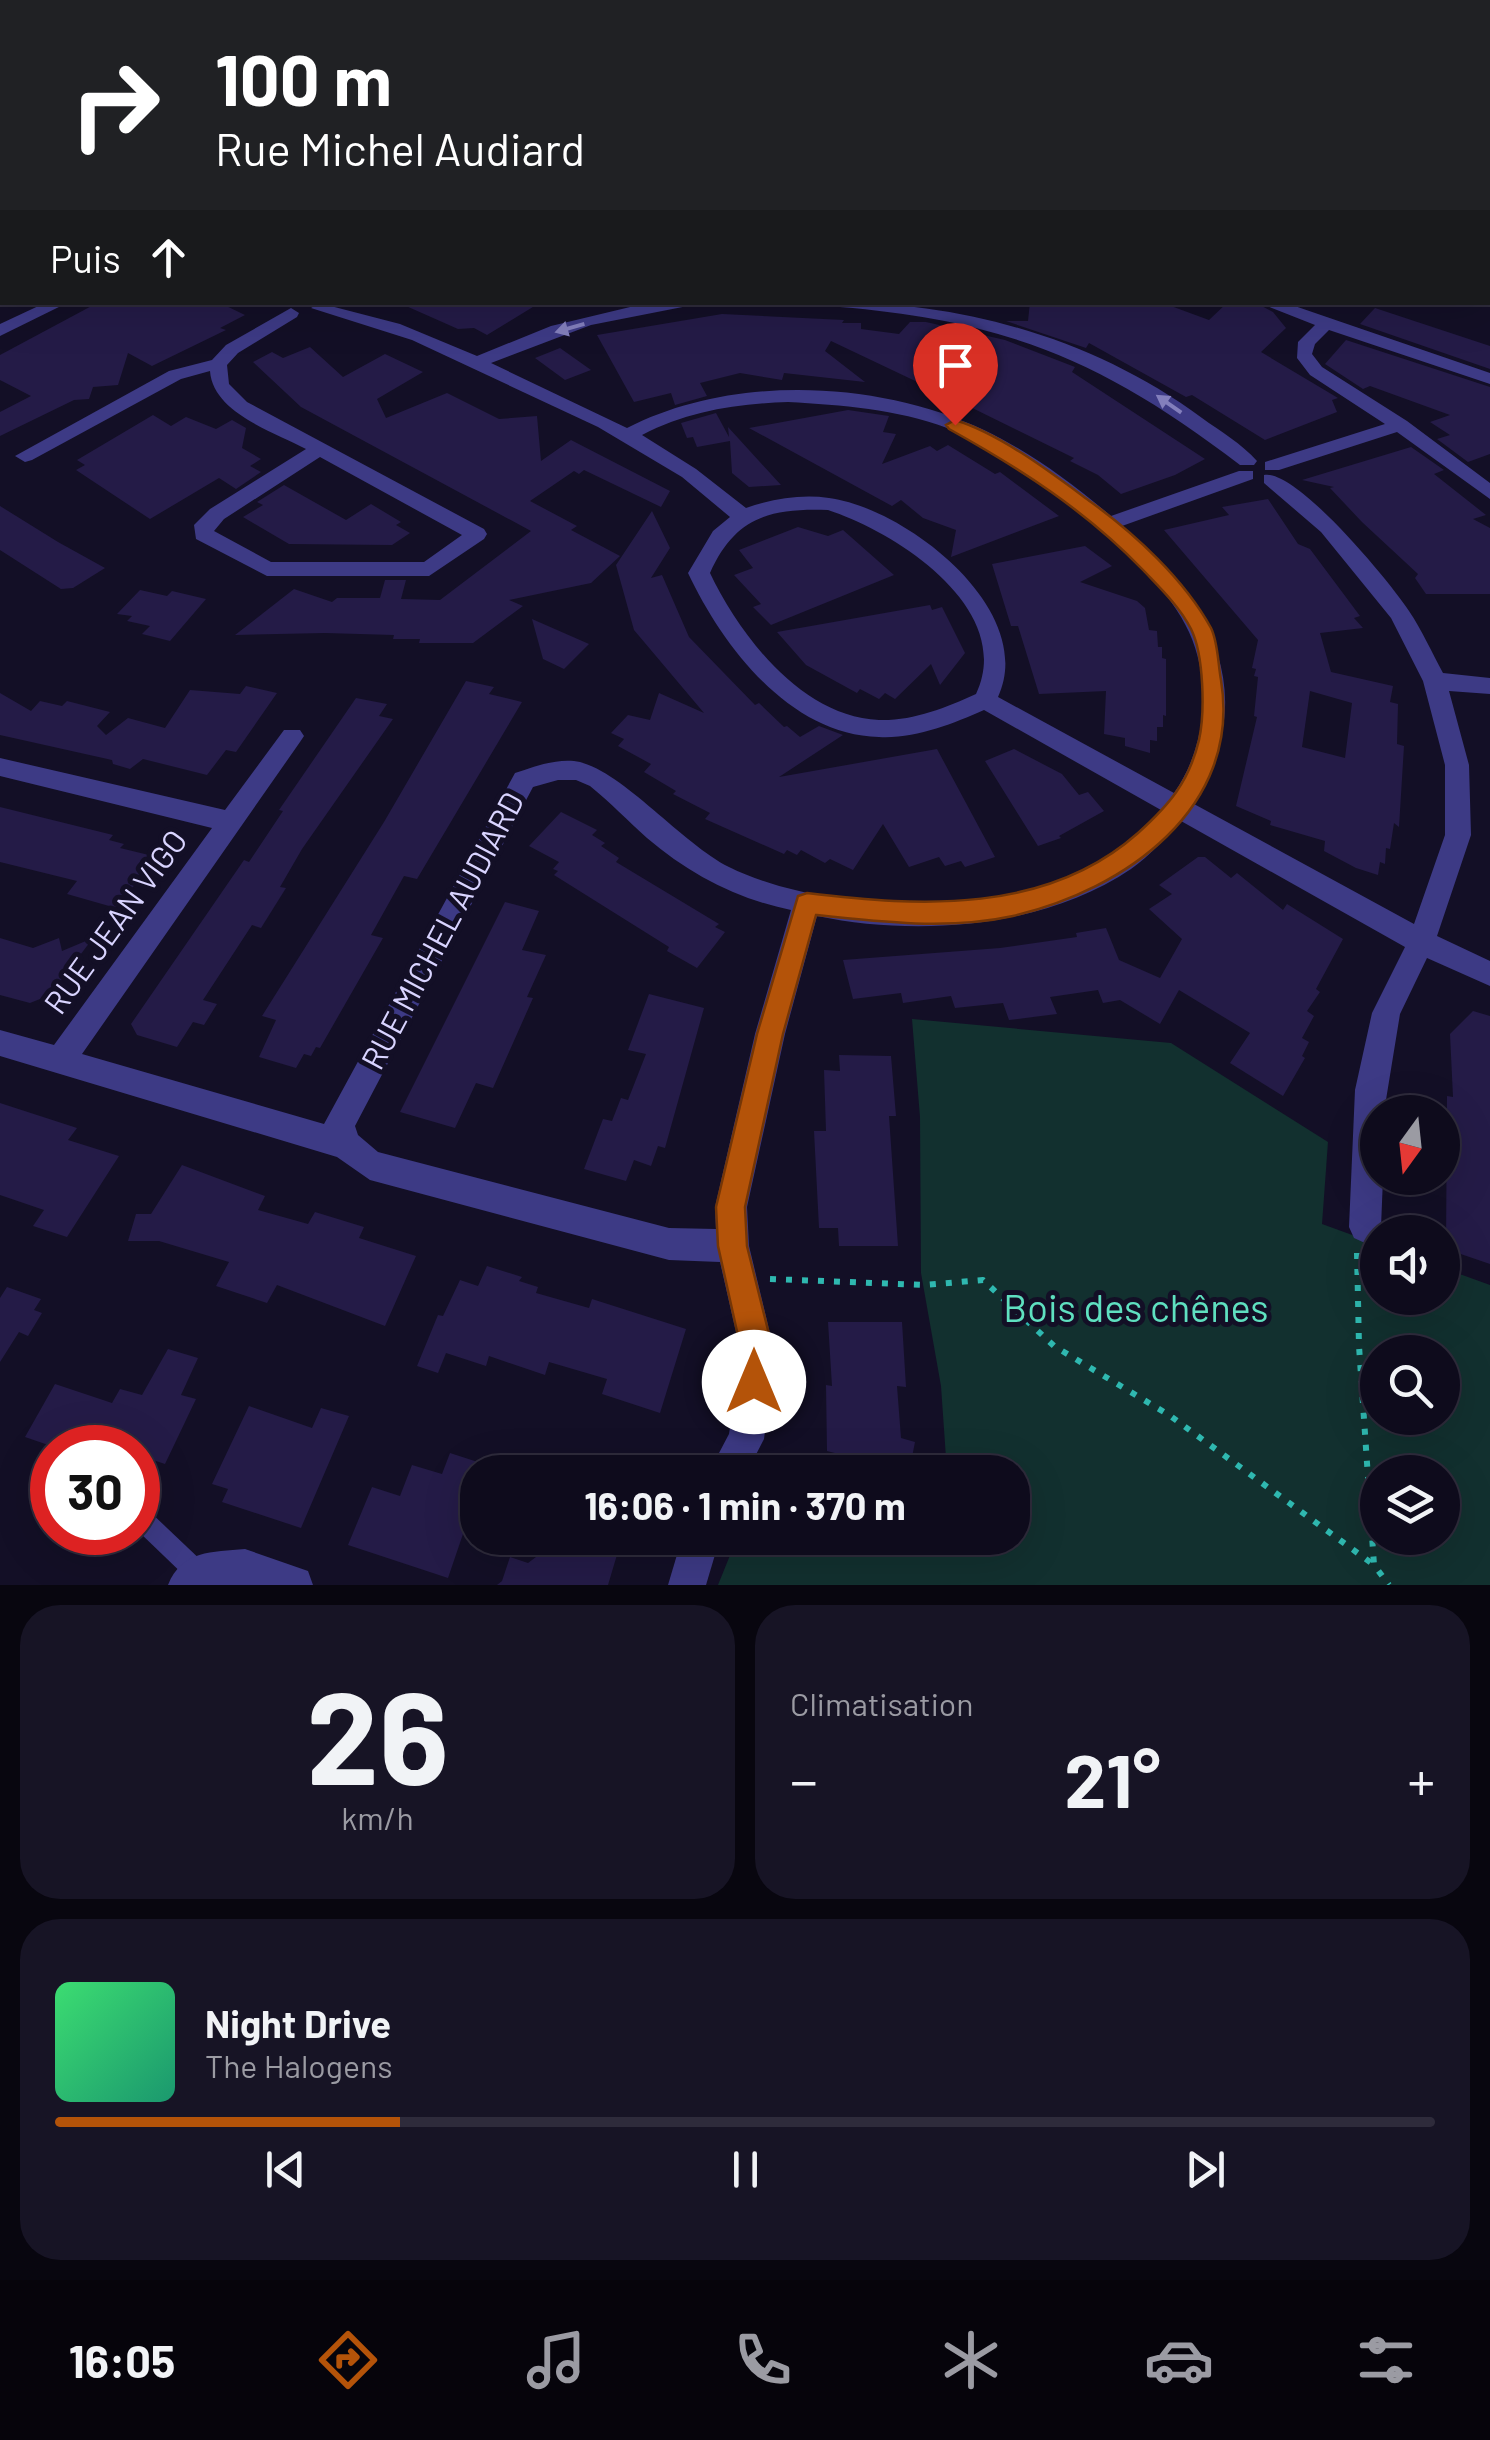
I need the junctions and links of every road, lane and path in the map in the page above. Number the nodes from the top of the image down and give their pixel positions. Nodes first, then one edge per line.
1 (34, 305) edge
2 (55, 305) edge
3 (292, 305) edge
4 (319, 305) edge
5 (658, 305) edge
6 (868, 305) edge
7 (1274, 305) edge
8 (615, 308) edge
9 (0, 322) edge
10 (1326, 323) junction
11 (0, 331) edge
12 (477, 363) junction
13 (218, 364) junction
14 (1490, 379) edge
15 (1400, 424) junction
16 (630, 434) junction
17 (320, 449) junction
18 (24, 456) dead end
19 (1259, 470) junction
20 (1490, 493) edge
21 (742, 516) junction
22 (1109, 524) junction
23 (1435, 681) junction
24 (1490, 686) edge
25 (985, 700) junction
26 (292, 736) dead end
27 (0, 767) edge
28 (1181, 808) junction
29 (231, 822) junction
30 (807, 903) junction
31 (1421, 942) junction
32 (1490, 974) edge
33 (0, 1043) edge
34 (59, 1062) junction
35 (346, 1145) junction
36 (1367, 1215) edge
37 (1360, 1242) edge
38 (732, 1246) junction
39 (742, 1277) junction
40 (737, 1455) edge
41 (160, 1541) edge
42 (696, 1555) edge
43 (1374, 1565) junction
44 (193, 1579) edge
45 (294, 1585) edge
46 (687, 1585) edge
47 (1389, 1585) edge

1 - 9 street
2 - 11 street
3 - 4 street
3 - 13 street
4 - 12 street
5 - 8 street
19 -> 6 street
7 - 10 street
8 -> 12 street
10 - 14 street
10 - 15 street
12 - 16 street
13 - 17 street
13 - 18 street
15 - 19 street
15 - 20 street
16 - 21 street
16 - 22 street
17 - 17 street
19 - 22 street
19 - 23 street
21 - 25 street
21 - 25 street
22 - 28 street
23 - 24 street
23 - 31 street
25 - 28 street
26 - 29 street, RUE JEAN VIGO
27 - 29 street, RUE JEAN VIGO
28 - 30 street, RUE MICHEL AUDIARD
28 - 31 street
29 - 34 street, RUE JEAN VIGO
30 - 35 street, RUE MICHEL AUDIARD
30 - 38 street
31 - 32 street
31 - 36 street
33 - 34 street, RUE JEAN VIGO
34 - 35 street, RUE JEAN VIGO
35 - 38 street
37 - 43 path
38 - 39 street
39 - 40 street
39 - 43 path
41 - 44 lane
42 - 46 street
43 - 47 path
44 - 45 street

